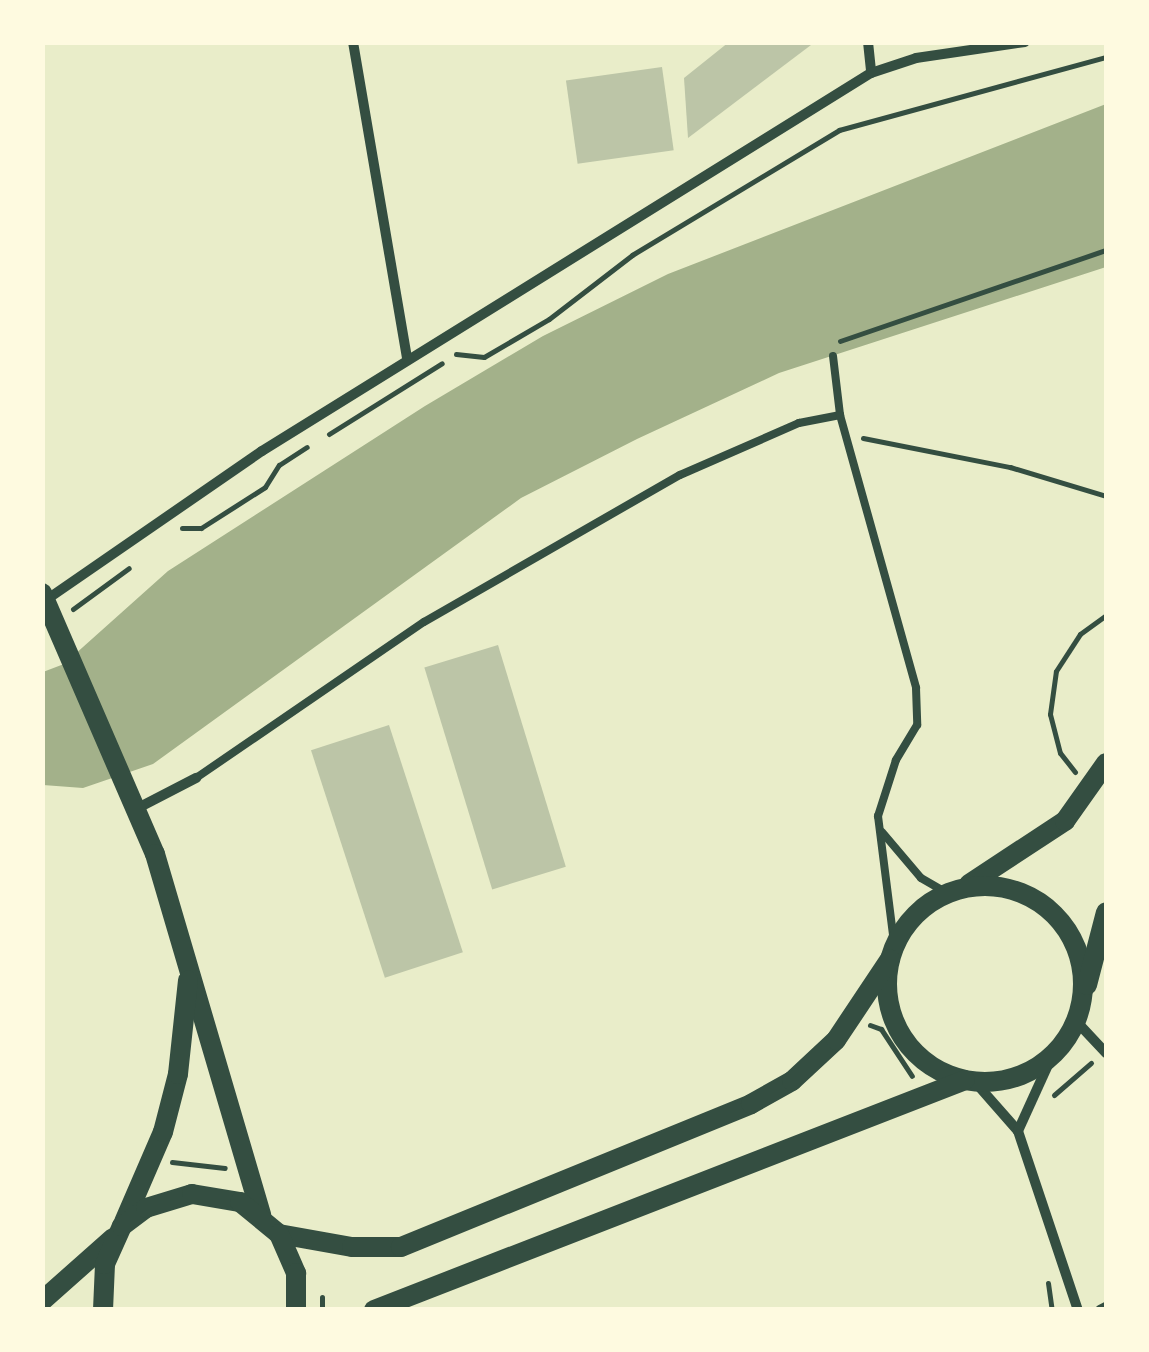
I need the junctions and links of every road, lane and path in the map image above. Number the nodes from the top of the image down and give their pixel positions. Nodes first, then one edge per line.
1 (354, 42) edge
2 (868, 42) edge
3 (1025, 42) edge
4 (1106, 57) edge
5 (871, 73) junction
6 (1106, 250) edge
7 (834, 356) joint
8 (407, 358) junction
9 (840, 415) junction
10 (326, 435) dead end
11 (850, 436) junction
12 (310, 445) dead end
13 (1106, 496) edge
14 (170, 538) dead end
15 (141, 559) dead end
16 (44, 596) edge
17 (1106, 615) edge
18 (55, 622) junction
19 (1106, 762) edge
20 (1077, 774) dead end
21 (196, 778) joint
22 (136, 809) junction
23 (881, 830) junction
24 (955, 890) junction
25 (1106, 912) edge
26 (892, 951) junction
27 (189, 964) junction
28 (1078, 1014) junction
29 (852, 1018) junction
30 (1105, 1052) edge
31 (1052, 1056) junction
32 (970, 1080) junction
33 (910, 1098) junction
34 (1018, 1131) junction
35 (164, 1161) dead end
36 (232, 1168) dead end
37 (261, 1215) junction
38 (118, 1232) junction
39 (279, 1234) junction
40 (1044, 1268) dead end
41 (42, 1301) edge
42 (103, 1310) edge
43 (296, 1310) edge
44 (374, 1310) edge
45 (1052, 1310) edge
46 (1078, 1310) edge

1 - 8 street
2 - 5 street
3 - 5 street
4 - 10 path
5 - 8 street
6 - 7 path
7 - 9 lane
8 - 16 street
9 - 11 lane
9 - 21 lane
11 - 13 path
11 - 23 lane
12 - 14 path
15 - 18 path
16 - 18 main road
17 - 20 path
18 - 22 main road
19 - 24 main road
21 - 22 street
22 - 27 main road
23 - 24 lane
23 - 26 lane
24 - 26 main road
24 - 28 main road
25 - 28 main road
26 - 29 main road
26 - 32 main road
27 - 37 main road
27 - 38 main road
28 - 30 street
28 - 31 main road
29 - 33 path
29 - 39 main road
30 - 34 path
31 - 32 main road
31 - 34 street
32 - 33 main road
32 - 34 street
33 - 44 main road
34 - 46 street
35 - 36 path
37 - 38 main road
37 - 39 main road
38 - 41 main road
38 - 42 main road
39 - 43 main road
40 - 45 path

